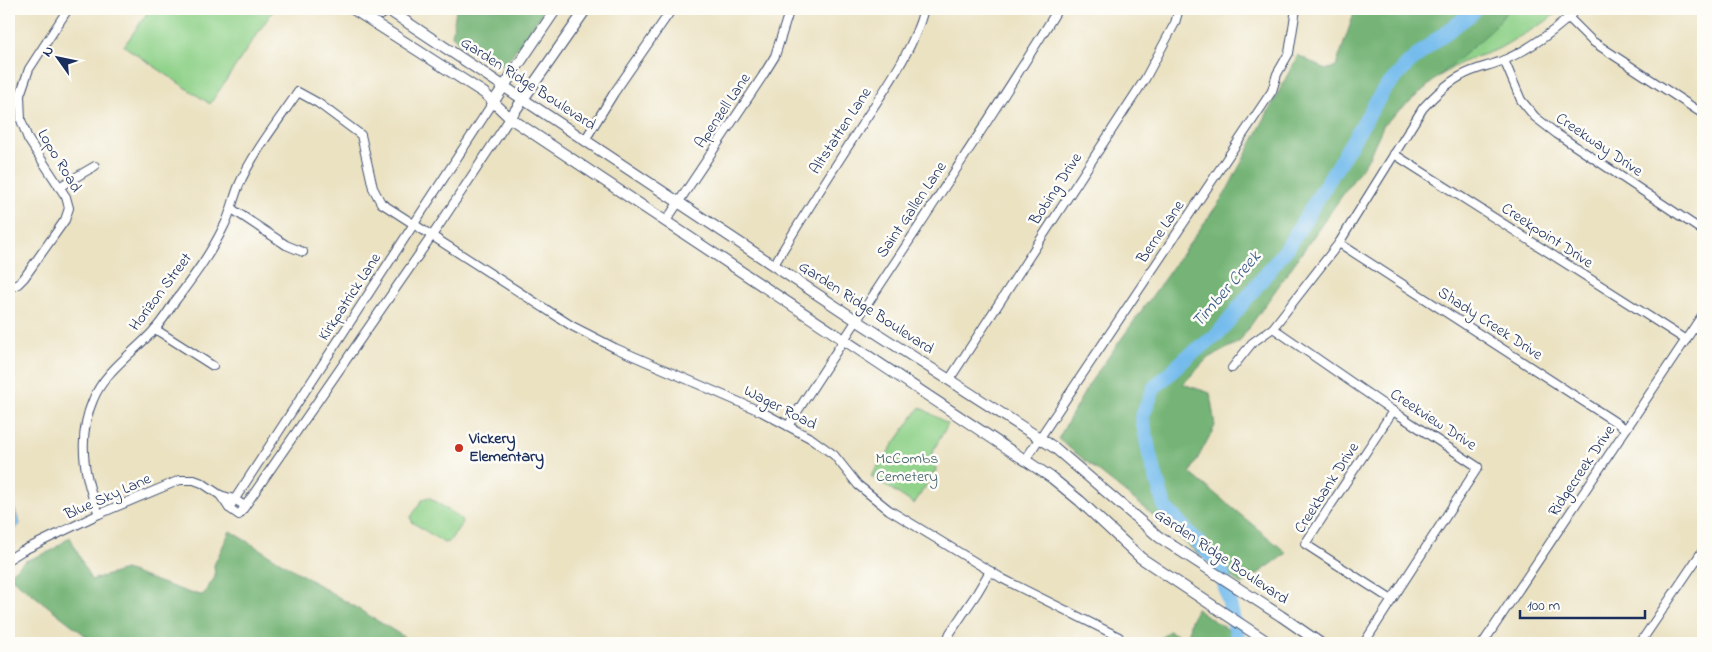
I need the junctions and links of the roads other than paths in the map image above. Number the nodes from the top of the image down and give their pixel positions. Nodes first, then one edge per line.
1 (68, 9) edge
2 (353, 9) edge
3 (366, 9) edge
4 (388, 9) edge
5 (556, 9) edge
6 (586, 9) edge
7 (672, 9) edge
8 (787, 9) edge
9 (924, 9) edge
10 (1058, 9) edge
11 (1179, 9) edge
12 (1296, 9) edge
13 (1576, 9) edge
14 (1569, 18) junction
15 (1504, 60) junction
16 (504, 86) junction
17 (298, 92) joint
18 (524, 98) junction
19 (494, 101) junction
20 (1703, 114) edge
21 (510, 118) junction
22 (585, 140) junction
23 (1394, 154) junction
24 (95, 166) dead end
25 (59, 187) junction
26 (678, 202) junction
27 (232, 209) junction
28 (666, 221) junction
29 (414, 224) junction
30 (1703, 231) edge
31 (432, 236) junction
32 (1339, 243) junction
33 (303, 252) dead end
34 (774, 265) junction
35 (9, 288) edge
36 (1703, 314) edge
37 (856, 320) junction
38 (1273, 328) junction
39 (155, 329) junction
40 (844, 339) junction
41 (1686, 340) junction
42 (213, 366) dead end
43 (1232, 368) dead end
44 (949, 380) junction
45 (1393, 411) junction
46 (788, 426) junction
47 (1626, 428) junction
48 (1040, 438) junction
49 (1025, 460) junction
50 (220, 495) junction
51 (234, 499) junction
52 (245, 506) junction
53 (228, 508) junction
54 (99, 514) junction
55 (1703, 550) edge
56 (9, 559) edge
57 (990, 571) junction
58 (1392, 600) junction
59 (1119, 637) dead end
60 (946, 643) edge
61 (1270, 643) edge
62 (1320, 643) edge
63 (1364, 643) edge
64 (1483, 643) edge
65 (1640, 643) edge

1 - 25 street, Lopo Road
2 - 19 main road, Garden Ridge Boulevard
3 - 4 main road
4 - 16 main road, Garden Ridge Boulevard
5 - 16 main road
6 - 18 main road
7 - 22 street
8 - 26 street, Apenzell Lane
9 - 34 street, Altstatten Lane
10 - 37 street, Saint Gallen Lane
11 - 44 street, Bobing Drive
12 - 48 street, Berne Lane
13 - 14 street
14 - 15 street
14 - 20 street
15 - 23 street
15 - 30 street, Creekway Drive
16 - 18 main road, Garden Ridge Boulevard
16 - 19 main road
17 - 27 street, Horizon Street
17 - 29 street, Wager Road
18 - 21 main road
18 - 22 main road, Garden Ridge Boulevard
19 - 21 main road, Garden Ridge Boulevard
19 - 29 street, Kirkpatrick Lane
21 - 28 main road, Garden Ridge Boulevard
21 - 31 street, Kirkpatrick Lane
22 - 26 main road, Garden Ridge Boulevard
23 - 32 street
23 - 41 street, Creekpoint Drive
24 - 25 street
25 - 35 street, Lopo Road
26 - 28 street, Apenzell Lane
26 - 34 main road, Garden Ridge Boulevard
27 - 33 street
27 - 39 street, Horizon Street
28 - 40 main road, Garden Ridge Boulevard
29 - 31 street, Wager Road
29 - 51 street, Kirkpatrick Lane
31 - 46 street, Wager Road
31 - 52 street, Kirkpatrick Lane
32 - 38 street
32 - 47 street, Shady Creek Drive
34 - 37 main road, Garden Ridge Boulevard
36 - 41 street, Ridgecreek Drive
37 - 40 street, Saint Gallen Lane
37 - 44 main road, Garden Ridge Boulevard
38 - 43 street
38 - 45 street, Creekview Drive
39 - 42 street
39 - 54 street, Horizon Street
40 - 46 street, Saint Gallen Lane
40 - 49 main road, Garden Ridge Boulevard
41 - 47 street, Ridgecreek Drive
44 - 48 main road, Garden Ridge Boulevard
45 - 58 street, Creekview Drive
45 - 58 street, Creekbank Drive
46 - 57 street, Wager Road
47 - 64 street, Ridgecreek Drive
48 - 49 street, Berne Lane
48 - 62 main road, Garden Ridge Boulevard
49 - 61 main road, Garden Ridge Boulevard
50 - 51 street, Blue Sky Lane
50 - 53 street, Blue Sky Lane
50 - 54 street, Blue Sky Lane
51 - 52 street, Blue Sky Lane
51 - 53 street, Kirkpatrick Lane
52 - 53 street, Kirkpatrick Lane
54 - 56 street, Blue Sky Lane
55 - 65 street
57 - 59 street, Wager Road
57 - 60 street
58 - 63 street, Creekview Drive

